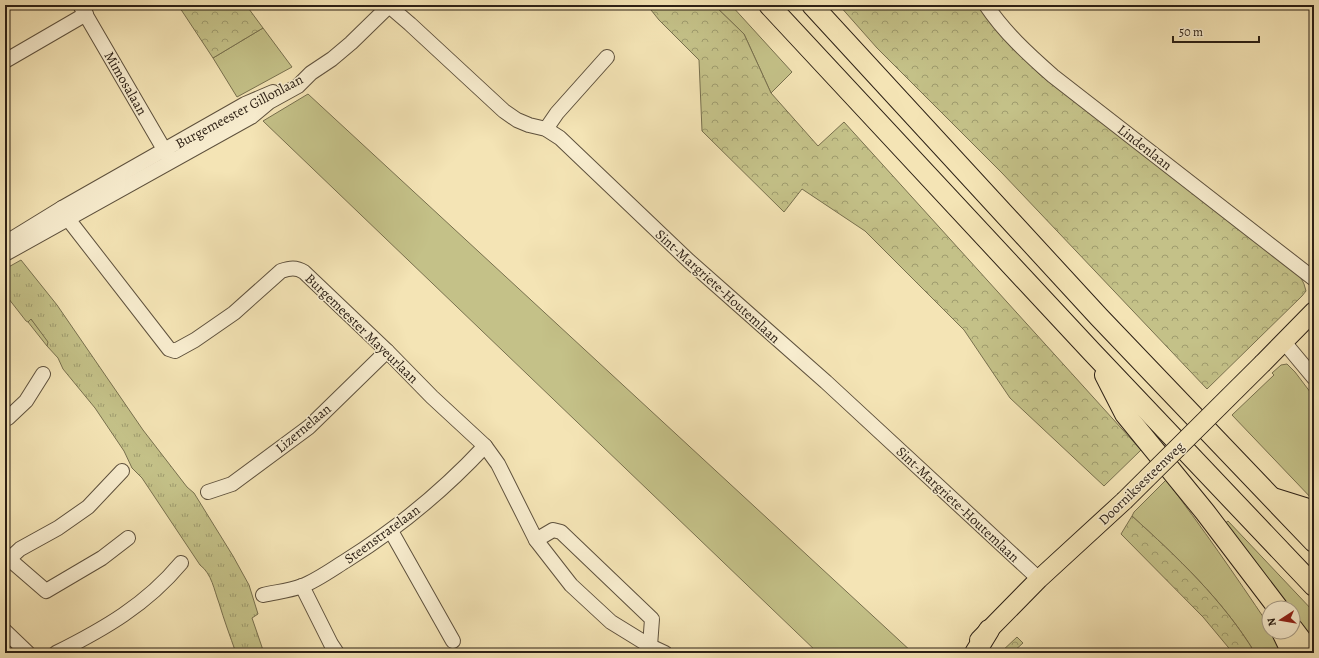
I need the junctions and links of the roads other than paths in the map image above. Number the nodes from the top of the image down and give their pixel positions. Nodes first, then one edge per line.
1 (769, 5) edge
2 (812, 5) edge
3 (986, 5) edge
4 (385, 7) edge
5 (83, 9) edge
6 (607, 58) dead end
7 (5, 61) edge
8 (546, 129) junction
9 (168, 156) junction
10 (65, 214) junction
11 (5, 243) edge
12 (5, 254) edge
13 (1314, 279) edge
14 (1314, 311) edge
15 (1284, 342) junction
16 (387, 351) junction
17 (1092, 352) junction
18 (43, 374) dead end
19 (1314, 378) edge
20 (5, 419) edge
21 (485, 446) junction
22 (122, 471) dead end
23 (208, 492) dead end
24 (1272, 498) junction
25 (1314, 517) edge
26 (391, 531) junction
27 (128, 538) dead end
28 (536, 540) junction
29 (1314, 542) edge
30 (7, 561) edge
31 (181, 563) dead end
32 (1039, 579) junction
33 (302, 586) junction
34 (1314, 586) edge
35 (1264, 590) junction
36 (263, 596) dead end
37 (1268, 600) edge
38 (1272, 600) edge
39 (988, 630) junction
40 (5, 631) edge
41 (1286, 640) edge
42 (1301, 640) edge
43 (453, 641) dead end
44 (650, 646) junction
45 (28, 653) edge
46 (56, 653) edge
47 (336, 653) edge
48 (665, 653) edge
49 (965, 653) edge
50 (975, 653) edge
51 (1292, 653) edge
52 (1311, 653) edge

1 - 17 highway
2 - 24 highway
3 - 13 street, Lindenlaan
4 - 8 street, Sint-Margriete-Houtemlaan
4 - 9 street, Burgemeester Gillonlaan
5 - 7 street
5 - 9 street, Mimosalaan
6 - 8 street
8 - 32 street, Sint-Margriete-Houtemlaan
9 - 10 street, Burgemeester Gillonlaan
10 - 11 street, Burgemeester Gillonlaan
10 - 12 street, Burgemeester Gillonlaan
10 - 16 street, Burgemeester Mayeurlaan
14 - 15 main road, Doorniksesteenweg
15 - 19 street
15 - 32 main road, Doorniksesteenweg, bridge
16 - 21 street, Burgemeester Mayeurlaan
16 - 23 street, Lizernelaan
17 - 34 highway
17 - 35 highway
18 - 20 street
21 - 26 street, Steenstratelaan
21 - 28 street, Burgemeester Mayeurlaan
22 - 30 street
24 - 25 highway
24 - 29 highway
26 - 33 street, Steenstratelaan
26 - 43 street
27 - 30 street
28 - 44 street, Burgemeester Mayeurlaan
28 - 44 street
31 - 46 street
32 - 39 main road, Doorniksesteenweg
33 - 36 street, Steenstratelaan
33 - 47 street
35 - 37 highway
35 - 38 highway
39 - 49 main road, Doorniksesteenweg
39 - 50 highway
40 - 45 street
41 - 51 highway
42 - 52 highway
44 - 48 street, Burgemeester Mayeurlaan

